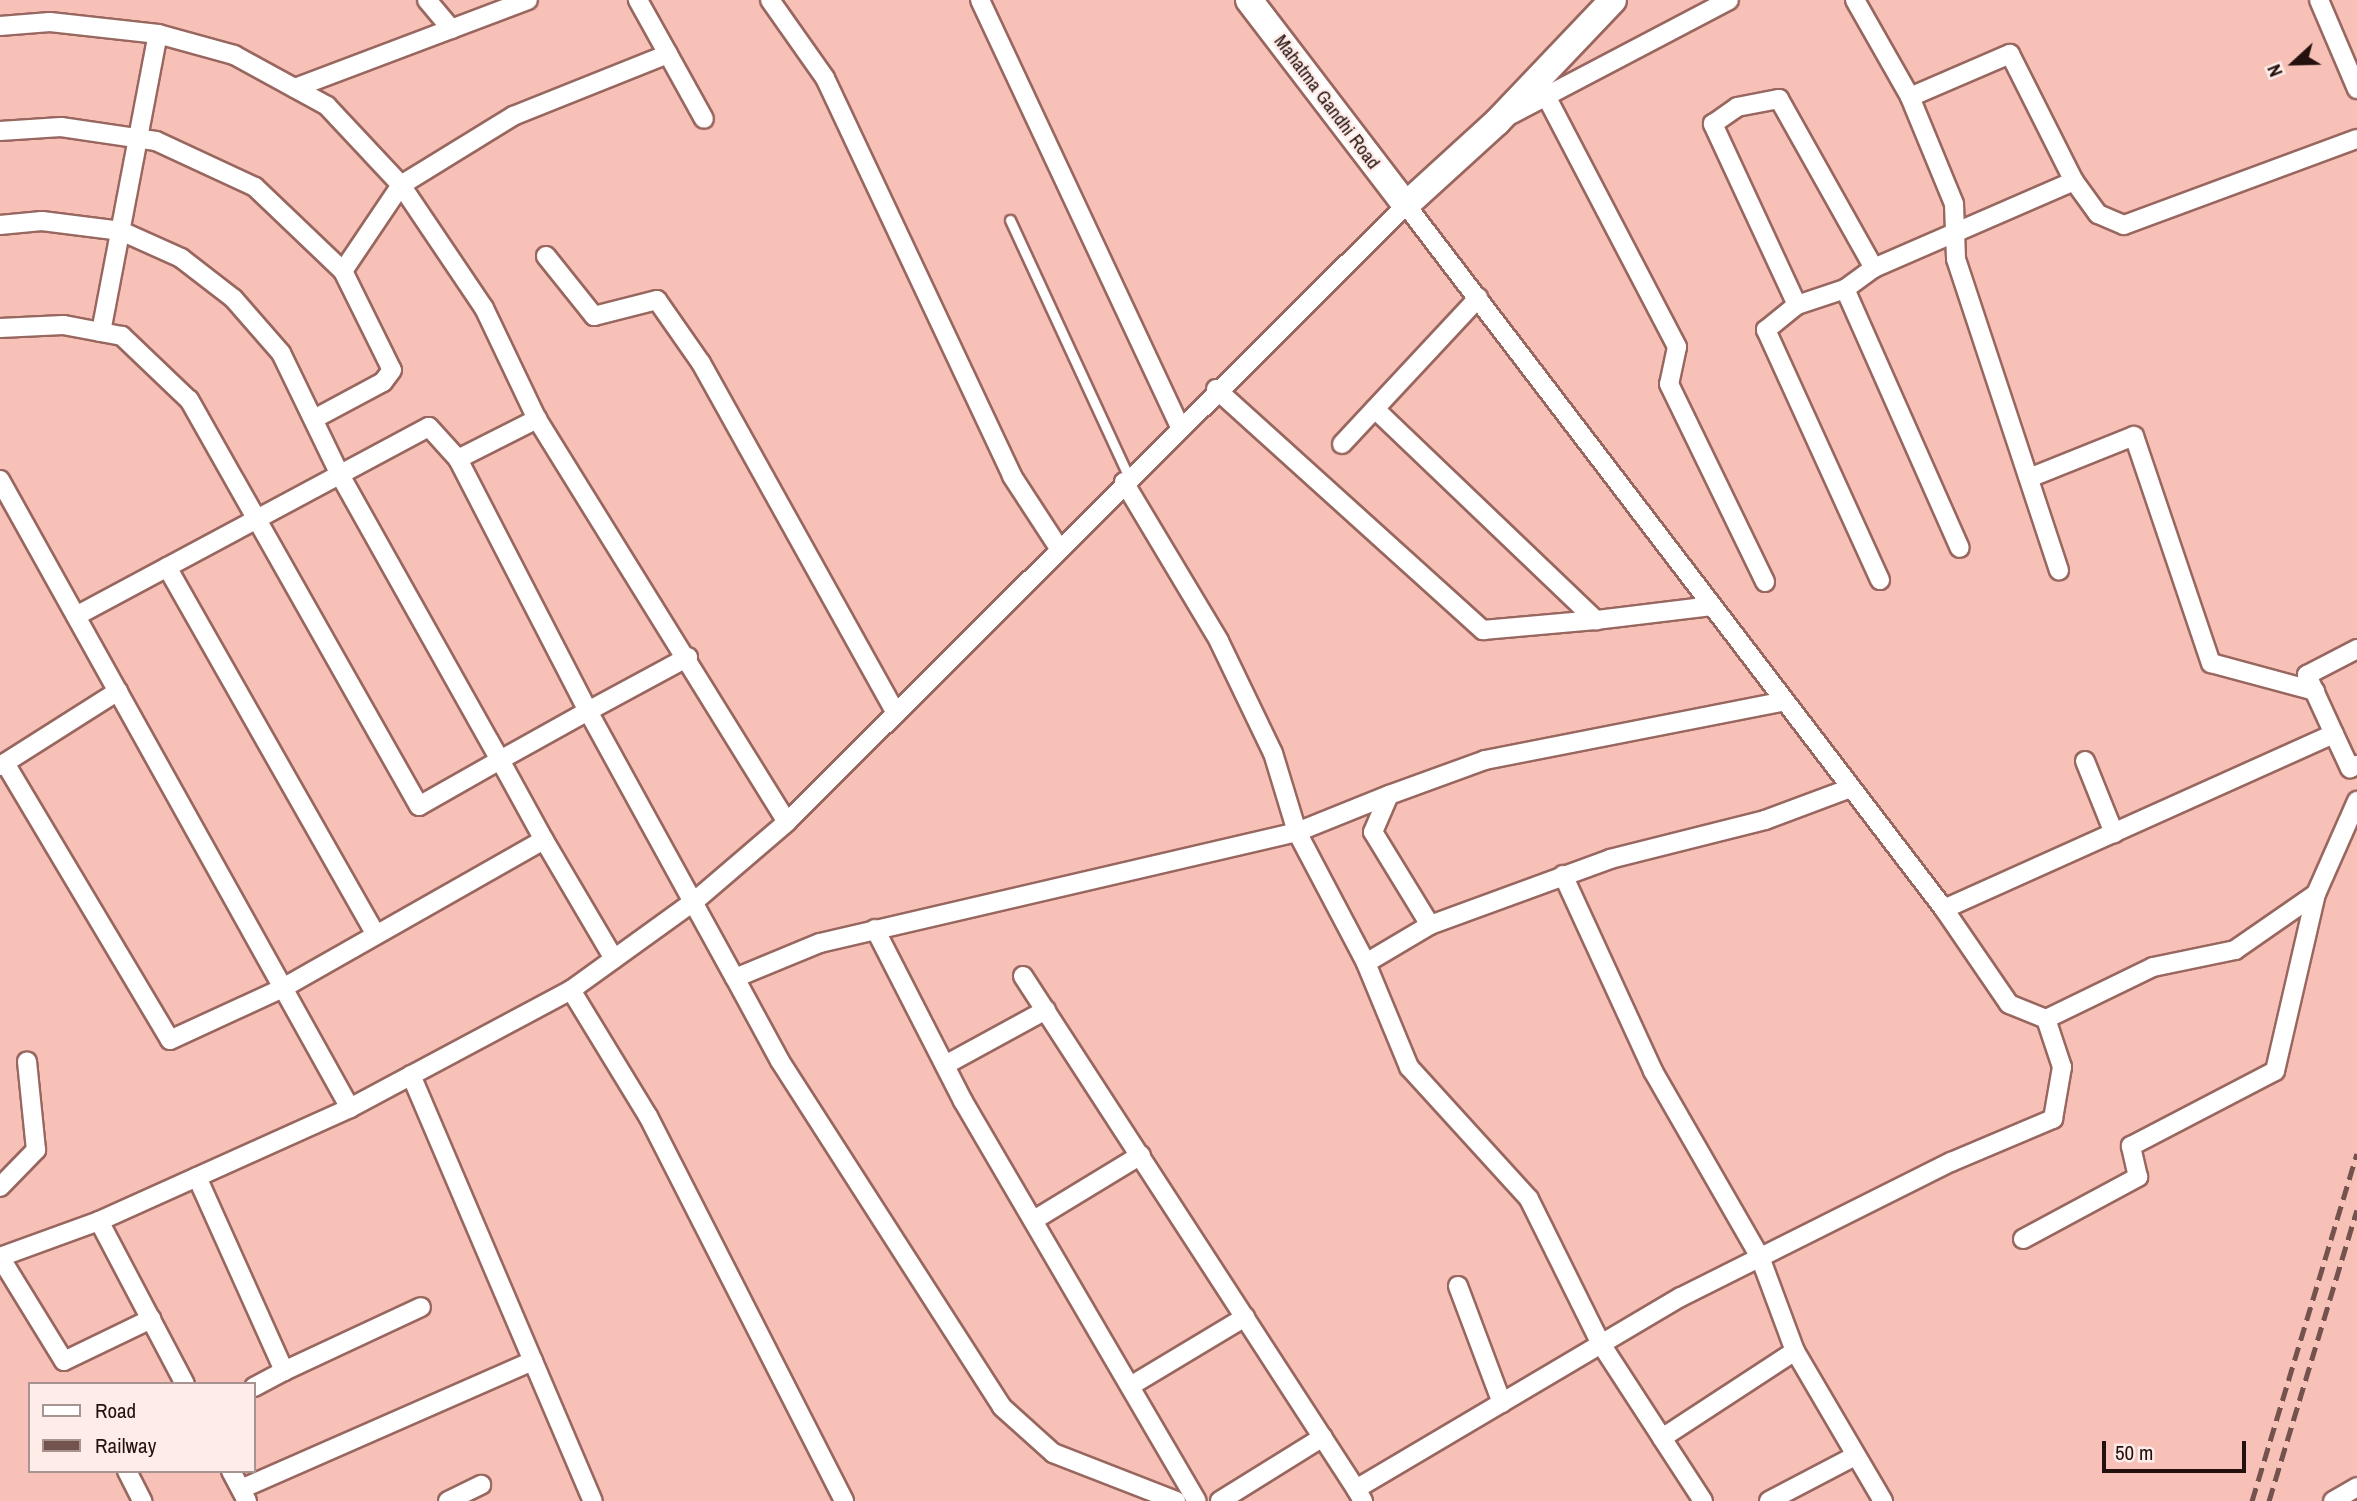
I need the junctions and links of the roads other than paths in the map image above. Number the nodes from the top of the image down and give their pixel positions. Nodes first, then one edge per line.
1 (427, 0) edge
2 (528, 0) edge
3 (638, 0) edge
4 (770, 0) edge
5 (980, 0) edge
6 (1249, 0) edge
7 (1613, 0) edge
8 (1729, 0) edge
9 (1855, 0) edge
10 (2319, 0) edge
11 (0, 26) edge
12 (451, 29) junction
13 (158, 34) junction
14 (668, 54) junction
15 (295, 88) junction
16 (2357, 89) edge
17 (1546, 96) junction
18 (1910, 97) junction
19 (704, 119) dead end
20 (1497, 122) junction
21 (0, 131) edge
22 (139, 138) junction
23 (2357, 139) edge
24 (2074, 181) junction
25 (401, 185) junction
26 (1406, 205) junction
27 (1010, 220) dead end
28 (0, 225) edge
29 (121, 231) junction
30 (1955, 234) junction
31 (546, 256) dead end
32 (1874, 268) junction
33 (344, 271) junction
34 (1845, 289) junction
35 (1478, 298) junction
36 (1797, 305) junction
37 (0, 328) edge
38 (101, 332) junction
39 (1216, 389) junction
40 (1375, 409) junction
41 (316, 418) junction
42 (537, 419) junction
43 (1180, 426) junction
44 (1342, 444) dead end
45 (458, 459) junction
46 (340, 475) junction
47 (2029, 478) junction
48 (0, 480) edge
49 (1127, 480) junction
50 (256, 520) junction
51 (1059, 548) junction
52 (1960, 548) dead end
53 (167, 566) junction
54 (2059, 569) dead end
55 (1880, 580) dead end
56 (1765, 582) dead end
57 (1711, 607) junction
58 (76, 616) junction
59 (1596, 620) junction
60 (2357, 649) edge
61 (688, 657) junction
62 (118, 691) junction
63 (2315, 691) junction
64 (1781, 702) junction
65 (588, 711) junction
66 (896, 713) junction
67 (2334, 734) junction
68 (500, 760) junction
69 (2085, 761) dead end
70 (3, 765) edge
71 (2357, 765) edge
72 (1848, 789) junction
73 (1389, 795) junction
74 (2357, 802) edge
75 (787, 822) junction
76 (1297, 832) junction
77 (2115, 833) junction
78 (544, 840) junction
79 (1563, 875) junction
80 (2316, 894) junction
81 (696, 901) junction
82 (1944, 909) junction
83 (1430, 925) junction
84 (875, 929) junction
85 (376, 935) junction
86 (614, 959) junction
87 (1366, 963) junction
88 (1023, 976) dead end
89 (735, 978) junction
90 (283, 988) junction
91 (570, 990) junction
92 (1046, 1010) junction
93 (2046, 1019) junction
94 (27, 1061) dead end
95 (944, 1065) junction
96 (411, 1075) junction
97 (350, 1108) junction
98 (1141, 1155) junction
99 (197, 1177) junction
100 (0, 1187) edge
101 (1034, 1220) junction
102 (99, 1221) junction
103 (2024, 1239) dead end
104 (0, 1257) edge
105 (1760, 1257) junction
106 (1458, 1286) dead end
107 (421, 1307) dead end
108 (1245, 1317) junction
109 (151, 1319) junction
110 (1601, 1343) junction
111 (1795, 1351) junction
112 (533, 1361) junction
113 (284, 1371) junction
114 (184, 1382) edge
115 (1132, 1385) junction
116 (256, 1386) edge
117 (1502, 1403) junction
118 (1323, 1437) junction
119 (1662, 1438) junction
120 (1855, 1456) junction
121 (128, 1473) edge
122 (232, 1473) edge
123 (481, 1485) dead end
124 (2357, 1487) edge
125 (244, 1495) edge
126 (1360, 1495) edge
127 (142, 1501) edge
128 (448, 1501) edge
129 (593, 1501) edge
130 (844, 1501) edge
131 (1175, 1501) edge
132 (1197, 1501) edge
133 (1220, 1501) edge
134 (1703, 1501) edge
135 (1769, 1501) edge
136 (1883, 1501) edge
137 (2333, 1501) edge

1 - 12 street
2 - 12 street
3 - 14 street
4 - 51 street
5 - 43 street
6 - 26 street, Mahatma Gandhi Road
7 - 20 street
8 - 17 street
9 - 18 street
10 - 16 street
11 - 13 street
12 - 15 street
13 - 15 street
13 - 22 street
14 - 19 street
14 - 25 street
15 - 25 street
17 - 20 street
17 - 56 street
18 - 24 street
18 - 30 street
20 - 26 street
21 - 22 street
22 - 29 street
22 - 33 street
23 - 24 street
24 - 30 street
25 - 33 street
25 - 42 street
26 - 35 street
26 - 39 street
27 - 49 lane
28 - 29 street
29 - 38 street
29 - 41 street
30 - 32 street
30 - 47 street
31 - 66 street
32 - 34 street
32 - 36 street
33 - 41 street
34 - 36 street
34 - 52 street
35 - 40 street
35 - 57 street
36 - 55 street
37 - 38 street
38 - 50 street
39 - 43 street
39 - 59 street
40 - 44 street
40 - 59 street
41 - 46 street
42 - 45 street
42 - 61 street
43 - 49 street
45 - 46 street
45 - 65 street
46 - 50 street
46 - 68 street
47 - 54 street
47 - 63 street
48 - 58 street
49 - 51 street
49 - 76 street
50 - 53 street
50 - 68 street
51 - 66 street
53 - 58 street
53 - 85 street
57 - 59 street
57 - 64 street
58 - 62 street
60 - 63 street
61 - 65 street
61 - 75 street
62 - 70 street
62 - 90 street
63 - 67 street
64 - 72 street
64 - 73 street
65 - 68 street
65 - 81 street
66 - 75 street
67 - 71 street
67 - 77 street
68 - 78 street
69 - 77 street
70 - 90 street
72 - 79 street
72 - 82 street
73 - 76 street
73 - 83 street
74 - 80 street
75 - 81 street
76 - 84 street
76 - 87 street
77 - 82 street
78 - 85 street
78 - 86 street
79 - 83 street
79 - 105 street
80 - 93 street
80 - 103 street
81 - 86 street
81 - 89 street
82 - 93 street
83 - 87 street
84 - 89 street
84 - 95 street
85 - 90 street
86 - 91 street
87 - 110 street
88 - 92 street
89 - 131 street
90 - 97 street
91 - 96 street
91 - 130 street
92 - 95 street
92 - 98 street
93 - 105 street
94 - 100 street
95 - 101 street
96 - 97 street
96 - 112 street
97 - 99 street
98 - 101 street
98 - 108 street
99 - 102 street
99 - 113 street
101 - 115 street
102 - 104 street
102 - 109 street
104 - 109 street
105 - 110 street
105 - 111 street
106 - 117 street
107 - 113 street
108 - 115 street
108 - 118 street
109 - 114 street
110 - 117 street
110 - 119 street
111 - 119 street
111 - 120 street
112 - 125 street
112 - 129 street
113 - 116 street
115 - 132 street
117 - 126 street
118 - 126 street
118 - 133 street
119 - 134 street
120 - 135 street
120 - 136 street
121 - 127 street
122 - 125 street
123 - 128 street
124 - 137 street

